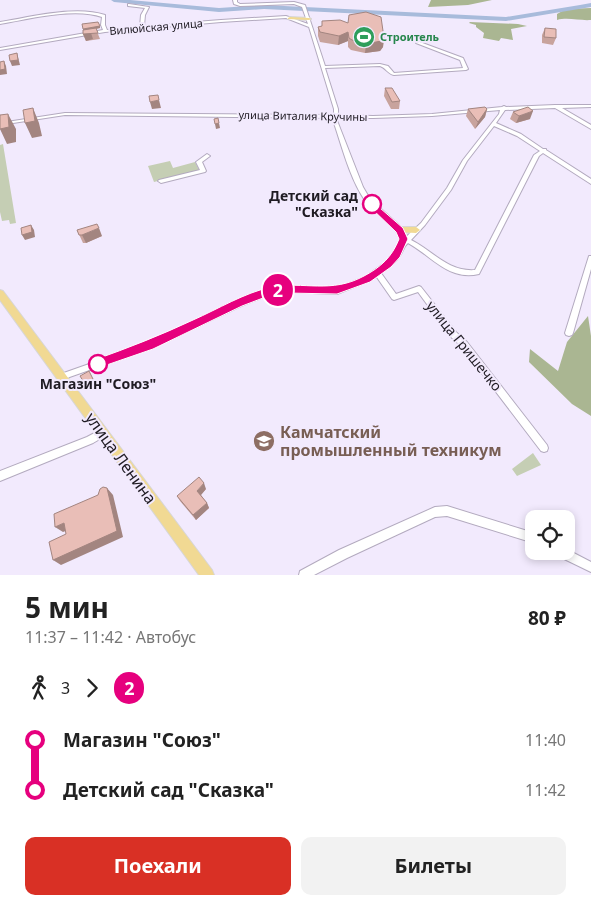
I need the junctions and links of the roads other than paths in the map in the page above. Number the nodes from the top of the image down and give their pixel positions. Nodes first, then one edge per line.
1 (236, 0) edge
2 (129, 5) dead end
3 (308, 16) junction
4 (290, 18) junction
5 (0, 23) edge
6 (310, 26) junction
7 (142, 28) junction
8 (105, 31) junction
9 (418, 42) dead end
10 (0, 48) edge
11 (323, 67) junction
12 (555, 106) junction
13 (591, 106) edge
14 (504, 107) junction
15 (335, 117) junction
16 (494, 124) junction
17 (0, 125) edge
18 (591, 127) edge
19 (544, 150) junction
20 (206, 156) dead end
21 (162, 181) dead end
22 (591, 182) edge
23 (400, 230) junction
24 (416, 230) junction
25 (404, 243) junction
26 (591, 258) edge
27 (376, 273) junction
28 (0, 292) edge
29 (569, 333) dead end
30 (61, 377) junction
31 (102, 433) junction
32 (544, 448) dead end
33 (0, 476) edge
34 (525, 535) edge
35 (575, 559) edge
36 (591, 567) edge
37 (207, 575) edge
38 (304, 575) edge

1 - 3 street
2 - 7 street
3 - 4 main road
3 - 6 street
4 - 6 street, Вилюйская улица
4 - 7 street, Вилюйская улица
5 - 8 street
6 - 11 street
7 - 8 street, Вилюйская улица
8 - 10 street, Вилюйская улица
9 - 11 street
11 - 15 street
12 - 13 street, улица Виталия Кручины
12 - 14 street, улица Виталия Кручины
12 - 18 street
14 - 15 street, улица Виталия Кручины
14 - 16 street
15 - 17 street, улица Виталия Кручины
15 - 23 street
16 - 19 street
16 - 24 street
19 - 22 street
19 - 25 street
20 - 21 street
23 - 24 main road
23 - 25 street
24 - 25 street
25 - 27 street
26 - 29 street
27 - 30 street
27 - 32 street, улица Гришечко
28 - 30 main road, улица Ленина
30 - 31 main road, улица Ленина
31 - 33 street
31 - 37 main road, улица Ленина
34 - 38 street
35 - 36 street

